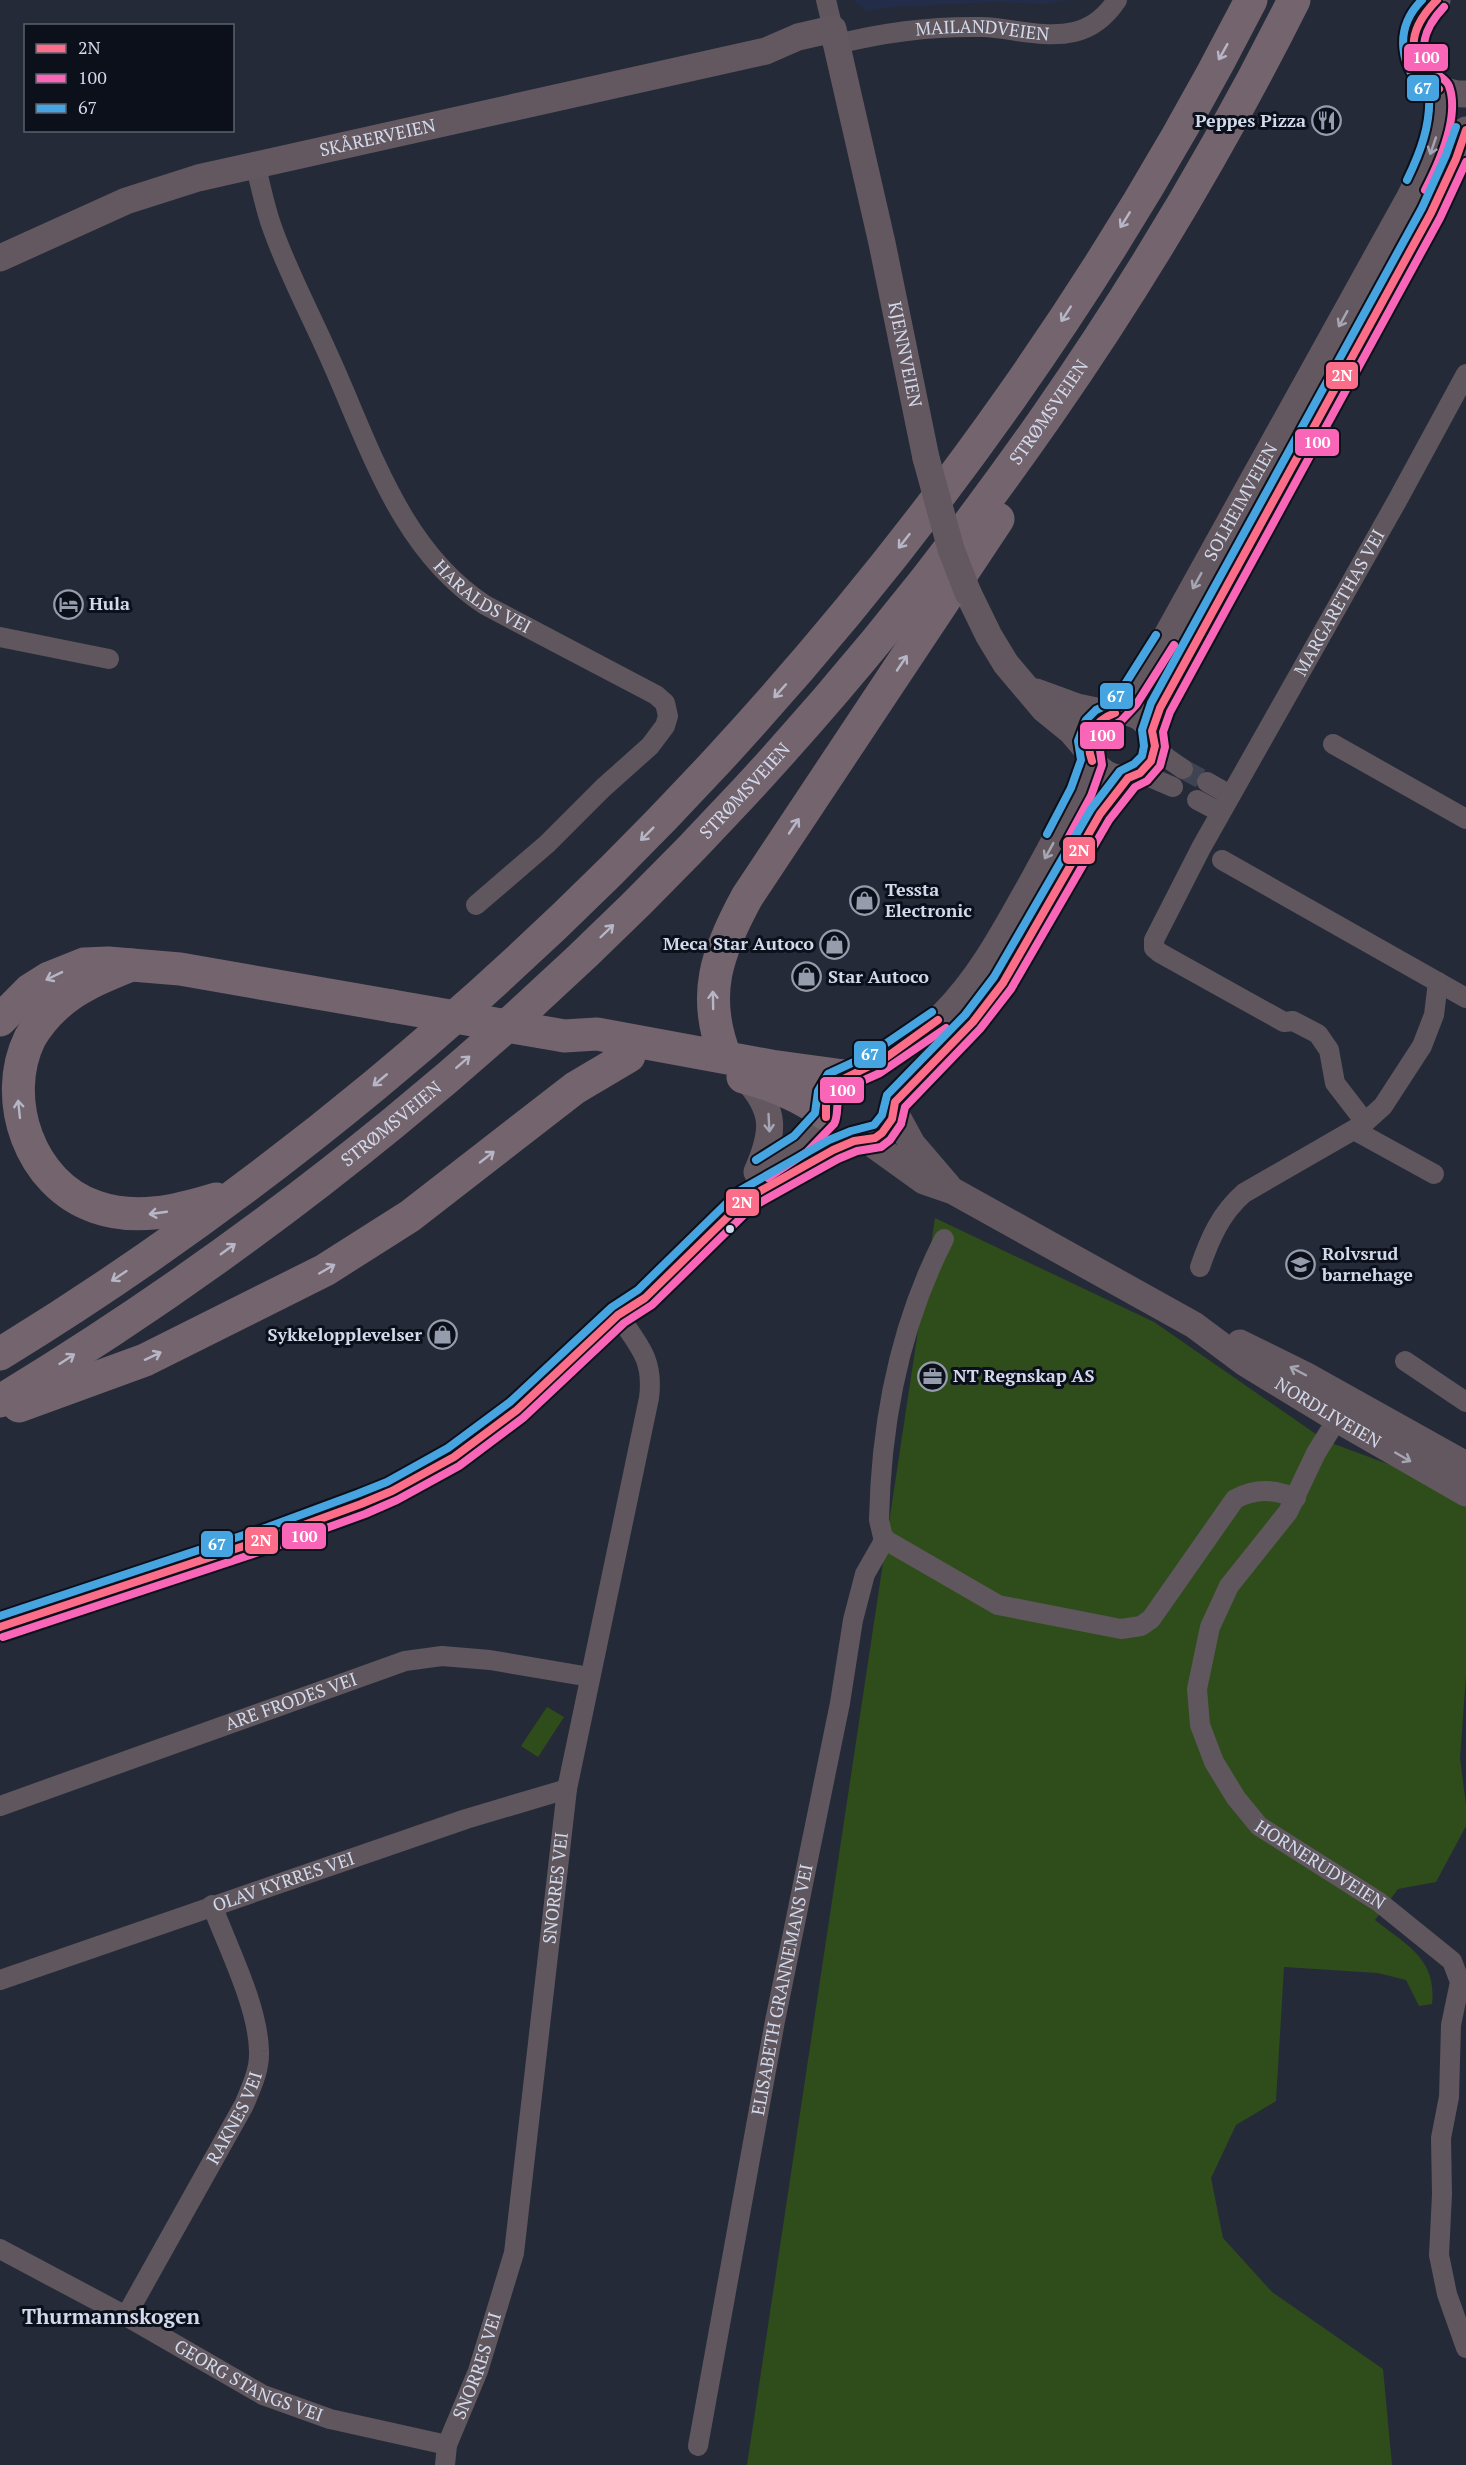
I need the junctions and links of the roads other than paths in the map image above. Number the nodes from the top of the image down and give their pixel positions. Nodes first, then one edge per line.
1 (826, 0) edge
2 (1117, 0) edge
3 (1251, 0) edge
4 (1294, 0) edge
5 (1437, 0) edge
6 (835, 36) junction
7 (1439, 89) junction
8 (1466, 94) edge
9 (1466, 130) edge
10 (255, 164) junction
11 (1187, 197) junction
12 (0, 258) edge
13 (1466, 374) edge
14 (0, 637) edge
15 (109, 658) dead end
16 (1029, 690) junction
17 (1112, 713) junction
18 (1153, 738) junction
19 (1333, 744) dead end
20 (1090, 756) junction
21 (1183, 770) tunnel mouth
22 (1134, 776) junction
23 (1207, 782) tunnel mouth
24 (1173, 787) tunnel mouth
25 (1230, 795) junction
26 (1197, 800) tunnel mouth
27 (1220, 812) junction
28 (1466, 819) edge
29 (1222, 860) dead end
30 (476, 905) dead end
31 (131, 964) junction
32 (1438, 982) junction
33 (1466, 998) edge
34 (0, 1020) edge
35 (562, 1036) junction
36 (628, 1056) junction
37 (736, 1067) junction
38 (852, 1074) junction
39 (894, 1107) junction
40 (826, 1116) junction
41 (1359, 1126) junction
42 (860, 1141) junction
43 (757, 1172) junction
44 (1434, 1174) dead end
45 (953, 1191) junction
46 (235, 1193) junction
47 (944, 1239) dead end
48 (1200, 1267) dead end
49 (618, 1315) junction
50 (0, 1354) edge
51 (1405, 1361) dead end
52 (0, 1401) edge
53 (1466, 1402) edge
54 (1343, 1409) junction
55 (0, 1413) edge
56 (1466, 1465) edge
57 (1466, 1493) edge
58 (1296, 1498) junction
59 (885, 1539) junction
60 (0, 1627) edge
61 (590, 1677) junction
62 (567, 1789) junction
63 (0, 1806) edge
64 (212, 1905) junction
65 (0, 1980) edge
66 (0, 2248) edge
67 (126, 2316) junction
68 (1466, 2348) edge
69 (447, 2445) junction
70 (698, 2446) dead end
71 (445, 2465) edge

1 - 6 street, KJENNVEIEN
2 - 6 street, MAILANDVEIEN
3 -> 46 highway
4 - 11 highway, STRØMSVEIEN
5 - 7 main road
6 - 10 main road, SKÅRERVEIEN
6 - 16 main road, KJENNVEIEN, bridge
7 - 8 main road
7 -> 17 main road, SOLHEIMVEIEN
9 - 18 main road, SOLHEIMVEIEN
10 - 12 main road, SKÅRERVEIEN
10 - 30 street, HARALDS VEI
37 -> 11 highway
52 -> 11 highway, STRØMSVEIEN
13 - 25 street, MARGARETHAS VEI
14 - 15 street
16 - 17 main road, KJENNVEIEN
16 - 20 main road, KJENNVEIEN
17 - 18 main road
17 - 20 main road
18 - 21 street
18 - 22 main road
19 - 28 street
20 - 22 main road
20 -> 38 main road
22 - 24 street
22 - 39 main road
23 - 25 street
25 - 27 street, MARGARETHAS VEI
26 - 27 street
27 - 41 street, MARGARETHAS VEI
29 - 32 street
31 -> 34 highway
31 - 35 highway, bridge
46 -> 31 highway
32 - 33 street
32 - 41 street
35 - 36 highway
35 - 37 highway
36 - 37 highway
55 -> 36 highway
37 - 38 highway
37 - 40 highway
37 -> 43 main road
38 - 39 main road, NORDLIVEIEN
38 - 40 main road
39 - 42 main road
39 - 45 main road, NORDLIVEIEN
40 - 42 main road, NORDLIVEIEN
40 - 43 main road
41 - 44 street
41 - 48 street
42 - 45 main road, NORDLIVEIEN
42 - 49 main road
43 - 49 main road
45 - 54 main road, NORDLIVEIEN
46 -> 50 highway
47 - 59 street
49 - 60 main road
49 - 61 street, SNORRES VEI
51 - 53 street
54 - 56 main road, NORDLIVEIEN
54 -> 57 main road, NORDLIVEIEN
54 - 58 street, HORNERUDVEIEN
58 - 59 street
58 - 68 street, HORNERUDVEIEN
59 - 70 street, ELISABETH GRANNEMANS VEI
61 - 62 street, SNORRES VEI
61 - 63 street, ARE FRODES VEI
62 - 64 street, OLAV KYRRES VEI
62 - 69 street, SNORRES VEI
64 - 65 street, OLAV KYRRES VEI
64 - 67 street, RAKNES VEI
66 - 67 street, GEORG STANGS VEI
67 - 69 street, GEORG STANGS VEI
69 - 71 street, SNORRES VEI

